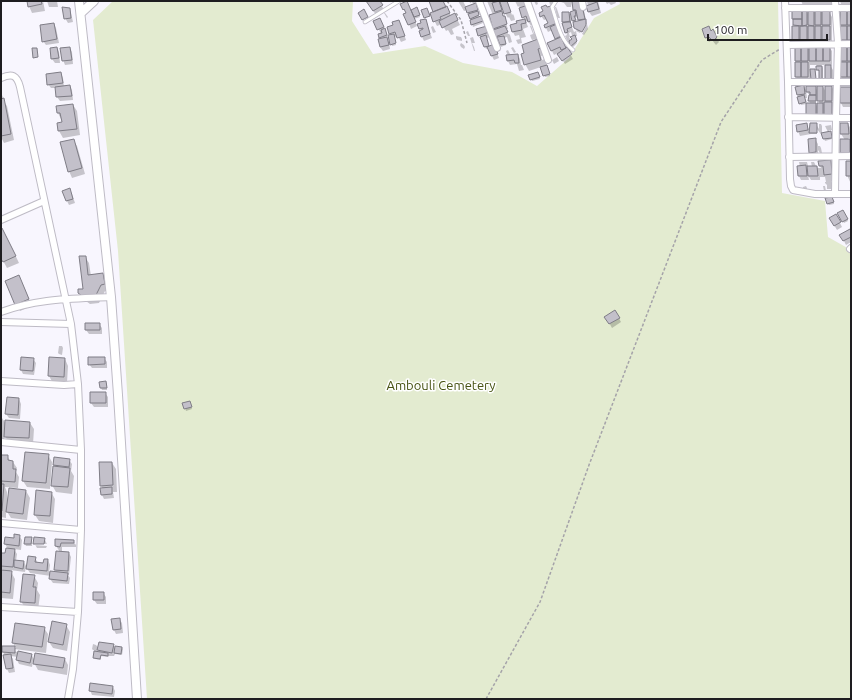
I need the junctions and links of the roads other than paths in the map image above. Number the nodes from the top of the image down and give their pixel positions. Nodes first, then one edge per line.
1 (79, 1) edge
2 (94, 1) edge
3 (399, 1) edge
4 (479, 1) edge
5 (527, 1) edge
6 (556, 1) edge
7 (785, 4) edge
8 (835, 4) edge
9 (851, 8) edge
10 (81, 13) junction
11 (365, 22) dead end
12 (838, 43) junction
13 (851, 44) edge
14 (787, 45) junction
15 (497, 48) dead end
16 (573, 50) dead end
17 (548, 60) dead end
18 (1, 78) edge
19 (788, 82) junction
20 (837, 82) junction
21 (851, 82) edge
22 (788, 117) junction
23 (836, 118) junction
24 (851, 118) edge
25 (836, 156) junction
26 (851, 156) edge
27 (789, 157) junction
28 (835, 194) junction
29 (851, 194) edge
30 (44, 201) junction
31 (1, 220) edge
32 (111, 297) junction
33 (65, 298) junction
34 (1, 312) edge
35 (1, 322) edge
36 (71, 324) junction
37 (1, 381) edge
38 (78, 384) junction
39 (1, 442) edge
40 (81, 450) junction
41 (1, 523) edge
42 (81, 530) junction
43 (1, 607) edge
44 (78, 612) junction
45 (68, 699) edge
46 (137, 699) edge

1 - 10 street
2 - 10 street
3 - 11 lane
4 - 15 street
5 - 17 street
6 - 16 lane
7 - 8 street
7 - 14 street
8 - 9 street
8 - 12 street
10 - 32 street
12 - 13 street
12 - 14 street
12 - 20 street
14 - 19 street
18 - 30 street
19 - 20 street
19 - 22 street
20 - 21 street
20 - 23 street
22 - 23 street
22 - 27 street
23 - 24 street
23 - 25 street
25 - 26 street
25 - 27 street
25 - 28 street
27 - 28 street
28 - 29 street
30 - 31 street
30 - 33 street
32 - 33 street
32 - 46 street
33 - 34 street
33 - 36 street
35 - 36 street
36 - 38 street
37 - 38 street
38 - 40 street
39 - 40 street
40 - 42 street
41 - 42 street
42 - 44 street
43 - 44 street
44 - 45 street

